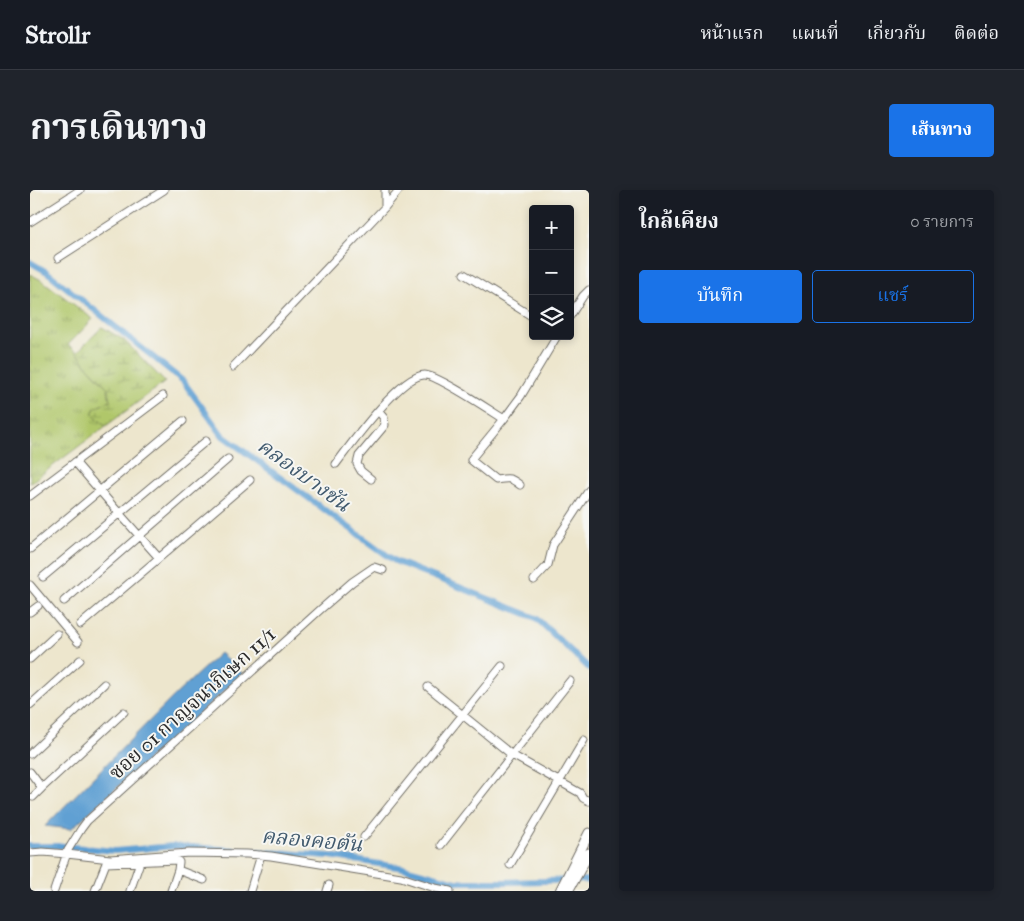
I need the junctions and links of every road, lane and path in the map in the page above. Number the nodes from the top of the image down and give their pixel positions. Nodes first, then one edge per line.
1 (80, 190) edge
2 (164, 190) edge
3 (385, 190) edge
4 (399, 190) edge
5 (384, 206) junction
6 (30, 222) edge
7 (58, 258) dead end
8 (464, 274) dead end
9 (589, 290) edge
10 (574, 310) edge
11 (529, 315) edge
12 (555, 340) edge
13 (233, 368) dead end
14 (163, 396) dead end
15 (378, 411) junction
16 (504, 419) junction
17 (183, 422) dead end
18 (206, 441) dead end
19 (228, 459) dead end
20 (75, 462) junction
21 (336, 464) dead end
22 (370, 479) dead end
23 (250, 480) dead end
24 (520, 486) dead end
25 (589, 490) edge
26 (100, 491) junction
27 (30, 496) edge
28 (119, 513) junction
29 (139, 536) junction
30 (30, 549) edge
31 (159, 558) junction
32 (382, 570) dead end
33 (43, 577) dead end
34 (534, 580) dead end
35 (30, 585) edge
36 (64, 602) dead end
37 (38, 606) dead end
38 (30, 612) edge
39 (80, 625) dead end
40 (57, 634) dead end
41 (78, 642) dead end
42 (30, 659) edge
43 (80, 660) dead end
44 (502, 666) dead end
45 (570, 681) dead end
46 (104, 684) dead end
47 (428, 687) dead end
48 (30, 705) edge
49 (124, 712) dead end
50 (462, 715) junction
51 (584, 740) dead end
52 (30, 754) edge
53 (512, 755) junction
54 (30, 772) edge
55 (560, 781) junction
56 (42, 788) junction
57 (580, 793) junction
58 (589, 793) edge
59 (33, 797) dead end
60 (589, 801) edge
61 (589, 833) edge
62 (364, 837) dead end
63 (440, 845) dead end
64 (68, 852) junction
65 (30, 853) edge
66 (589, 853) edge
67 (261, 855) junction
68 (140, 862) junction
69 (579, 864) junction
70 (510, 865) dead end
71 (178, 870) junction
72 (204, 880) dead end
73 (565, 889) edge
74 (54, 891) edge
75 (95, 891) edge
76 (130, 891) edge
77 (171, 891) edge
78 (250, 891) edge
79 (450, 891) edge

1 - 6 street
2 - 7 street
3 - 5 street
4 - 5 street
5 - 13 street
8 - 11 street
9 - 10 street
12 - 16 street
14 - 20 street
15 - 16 street
15 - 21 street
15 - 22 street
16 - 24 street
17 - 26 street
18 - 28 street
19 - 29 street
20 - 26 street
20 - 27 street
23 - 31 street
25 - 34 street
26 - 28 street
26 - 30 street
28 - 29 street
28 - 33 street
29 - 31 street
29 - 36 street
31 - 39 street
32 - 64 street, ซอย 01 กาญจนาภิเษก 11/1
35 - 41 street
37 - 38 street
40 - 42 street
43 - 48 street
44 - 50 street
45 - 53 street
46 - 52 street
47 - 50 street
49 - 56 street
50 - 53 street
50 - 62 street
51 - 55 street
53 - 55 street
53 - 63 street
54 - 56 street
55 - 57 street
55 - 70 street
56 - 59 street
57 - 58 street
57 - 60 street
61 - 69 main road
64 - 65 street
64 - 67 street
64 - 74 street, ซอย 01 กาญจนาภิเษก 11/1
66 - 69 main road
67 - 78 street
67 - 79 street
68 - 71 street
68 - 75 street
68 - 76 street
69 - 73 main road
71 - 72 street
71 - 77 street

